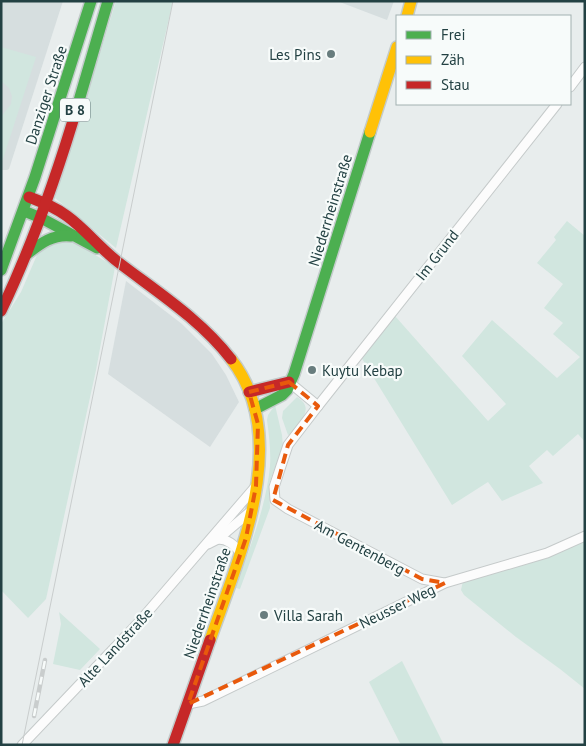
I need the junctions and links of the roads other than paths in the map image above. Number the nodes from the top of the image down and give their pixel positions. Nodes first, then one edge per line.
1 (91, 1) edge
2 (108, 1) edge
3 (412, 1) edge
4 (407, 15) edge
5 (396, 50) edge
6 (585, 67) edge
7 (571, 86) edge
8 (556, 105) edge
9 (29, 197) junction
10 (46, 204) junction
11 (24, 211) junction
12 (41, 218) junction
13 (75, 236) junction
14 (27, 254) junction
15 (110, 255) junction
16 (1, 270) edge
17 (1, 311) edge
18 (289, 382) junction
19 (249, 392) junction
20 (318, 406) junction
21 (255, 409) junction
22 (256, 486) junction
23 (251, 511) junction
24 (585, 536) edge
25 (218, 539) junction
26 (204, 546) junction
27 (241, 553) junction
28 (445, 583) junction
29 (188, 704) junction
30 (22, 745) edge
31 (173, 745) edge

1 - 9 main road, Danziger Straße / B 8
2 - 10 main road, Danziger Straße / B 8
3 - 4 main road
5 - 18 main road, Niederrheinstraße
6 - 7 street
8 - 20 street, Im Grund
9 - 10 main road
9 - 11 main road, Danziger Straße / B 8
10 - 12 main road, Danziger Straße / B 8
10 - 15 main road
11 - 12 main road
11 - 16 main road, Danziger Straße / B 8
12 - 13 main road
12 - 14 main road, Danziger Straße / B 8
13 - 14 main road
13 - 15 main road
14 - 17 main road, Danziger Straße / B 8
15 - 19 main road
18 - 19 main road
18 - 20 street
18 - 21 main road, Niederrheinstraße
19 - 21 main road, Niederrheinstraße
20 - 28 street, Am Gentenberg
21 - 22 main road, Niederrheinstraße
22 - 23 main road, Niederrheinstraße
22 - 26 street, Alte Landstraße
23 - 25 street, Alte Landstraße
23 - 27 main road, Niederrheinstraße
24 - 28 street, Neusser Weg
25 - 26 street, Alte Landstraße
25 - 27 street
26 - 30 street, Alte Landstraße
27 - 29 main road, Niederrheinstraße
28 - 29 street, Neusser Weg
29 - 31 main road, Niederrheinstraße

